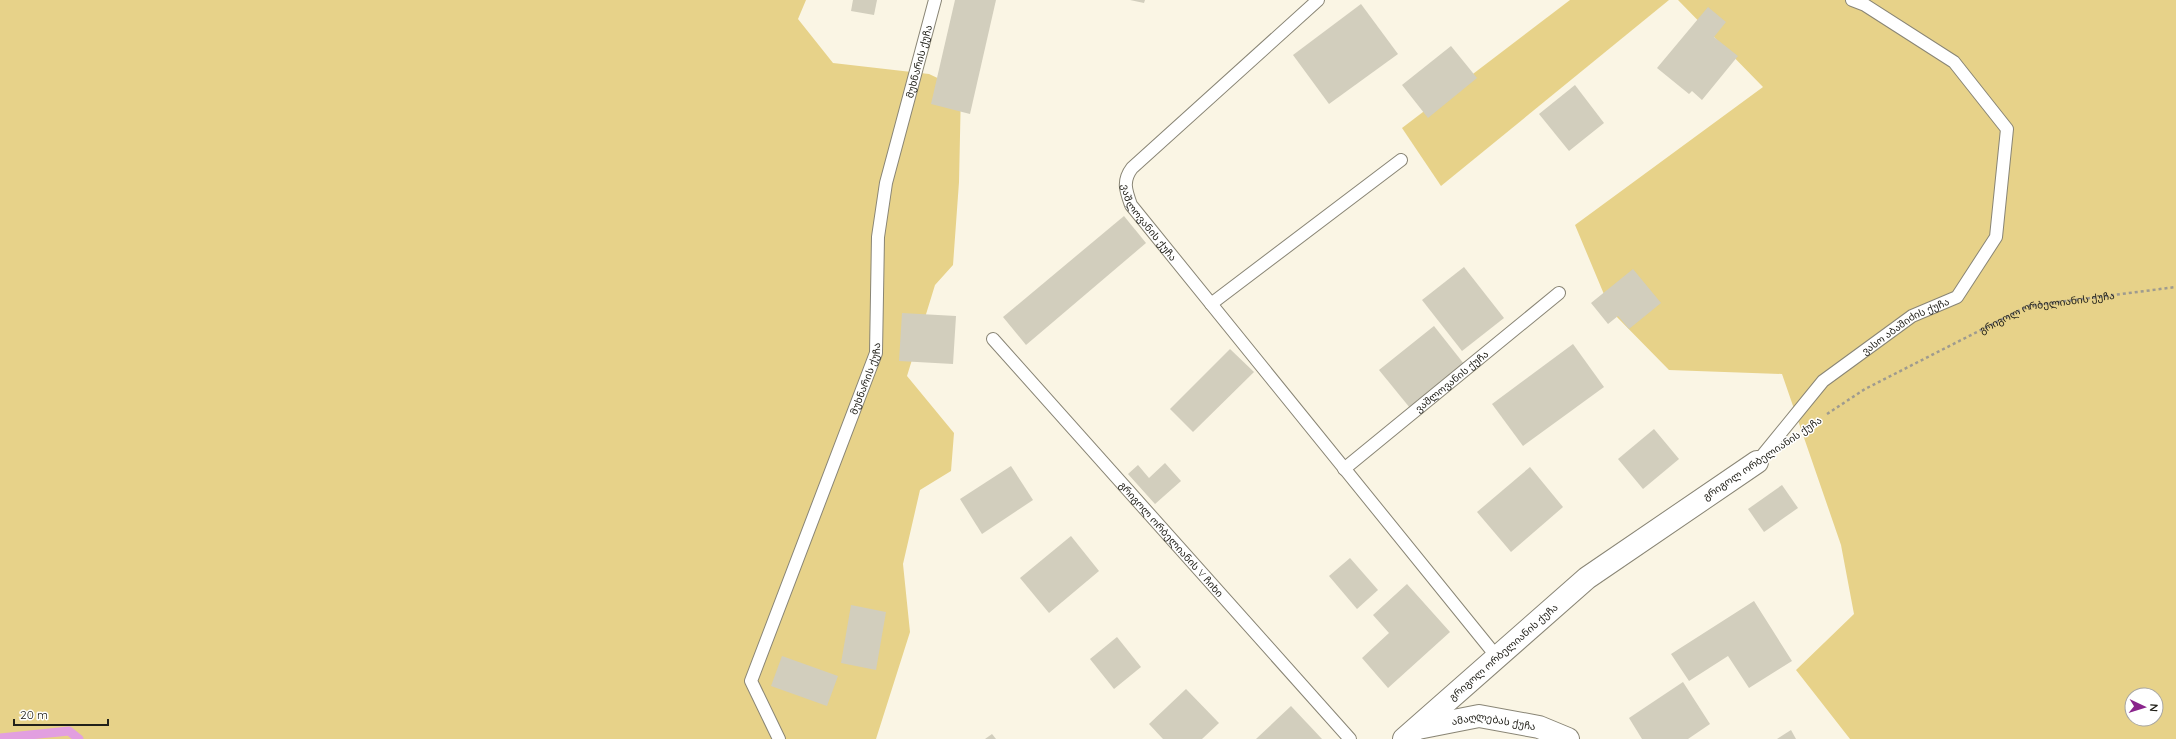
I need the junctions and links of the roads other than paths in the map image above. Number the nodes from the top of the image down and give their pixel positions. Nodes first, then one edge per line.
1 (935, 0) edge
2 (1318, 0) edge
3 (1852, 0) edge
4 (1401, 160) dead end
5 (1559, 293) dead end
6 (1211, 304) junction
7 (992, 339) dead end
8 (1757, 462) joint
9 (1344, 468) junction
10 (1497, 657) junction
11 (1410, 733) edge
12 (779, 739) edge
13 (1350, 739) edge
14 (1568, 739) edge

1 - 12 lane, მუხნარის ქუჩა
2 - 6 lane, ვაშლოვანის ქუჩა
3 - 8 lane, ვასო აბაშიძის ქუჩა
4 - 6 lane
5 - 9 lane, ვაშლოვანის ქუჩა
6 - 9 lane, ვაშლოვანის ქუჩა
7 - 13 lane, გრიგოლ ორბელიანის V ჩიხი
8 - 10 street, გრიგოლ ორბელიანის ქუჩა
9 - 10 lane, ვაშლოვანის ქუჩა
10 - 11 street, გრიგოლ ორბელიანის ქუჩა
11 - 14 street, ამაღლებას ქუჩა

